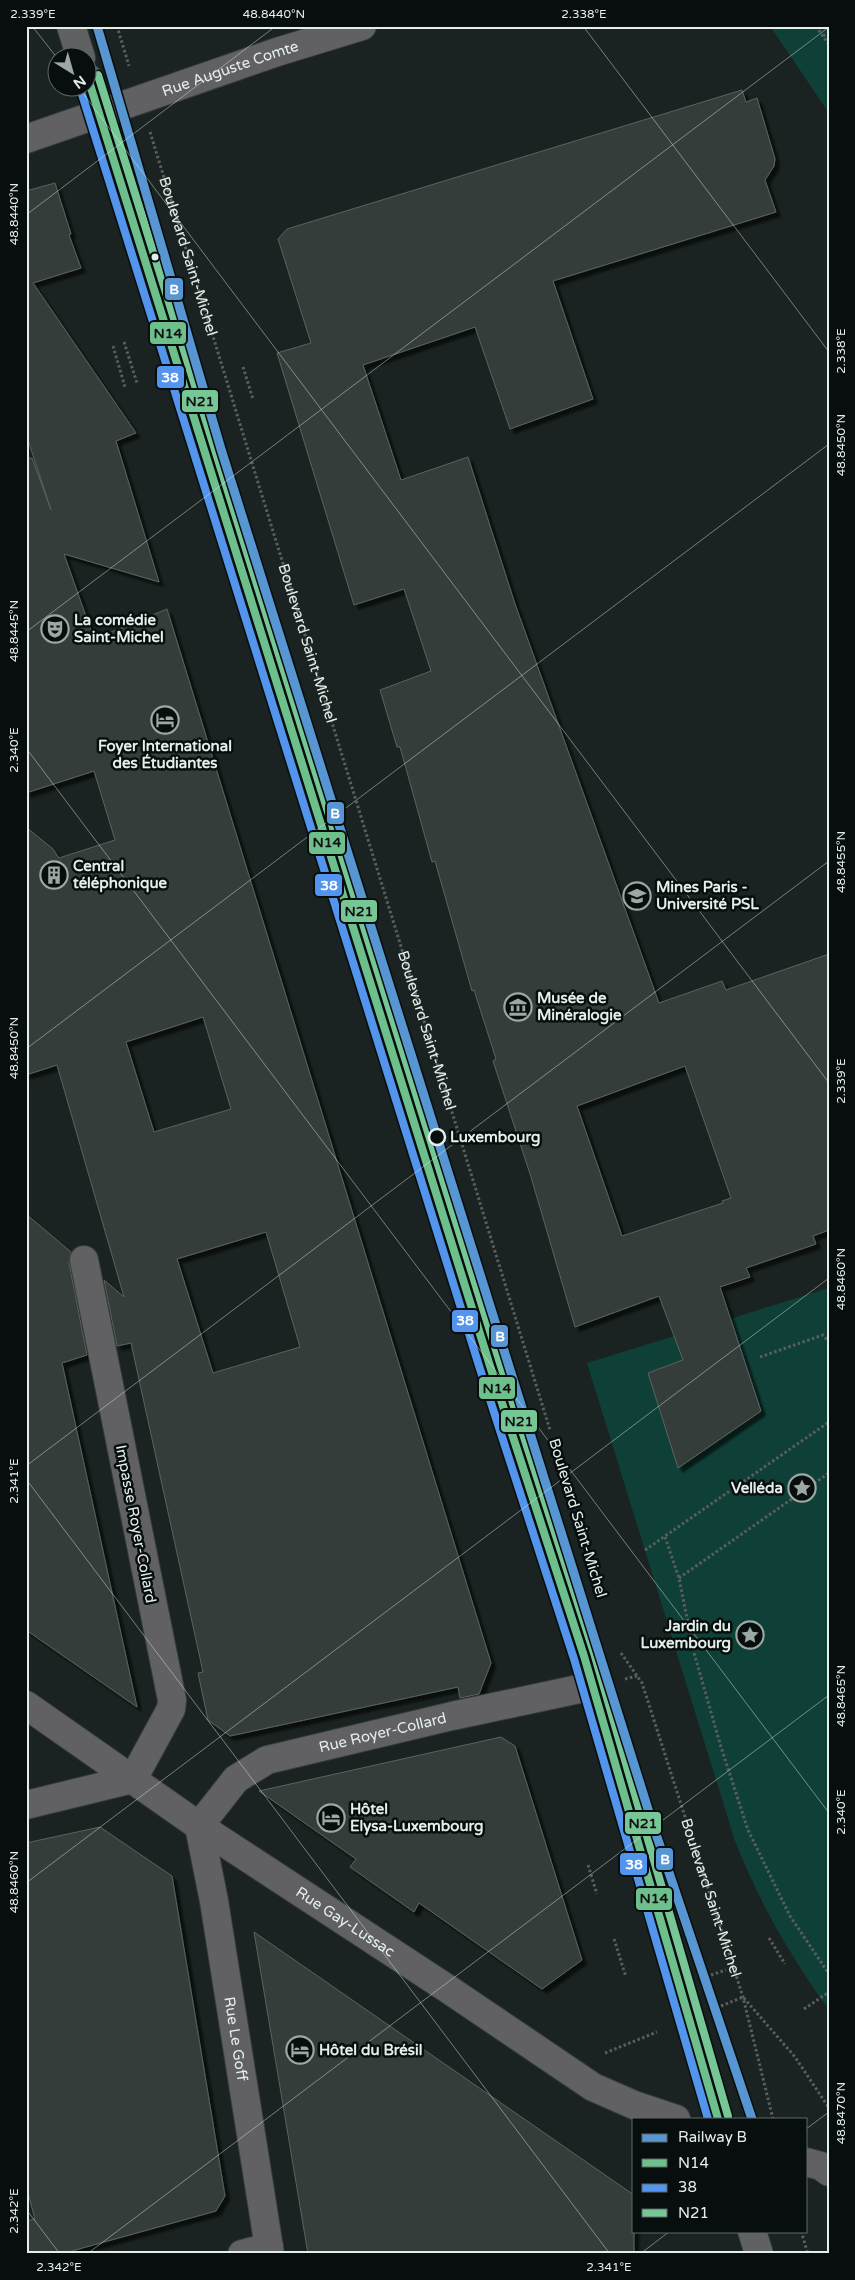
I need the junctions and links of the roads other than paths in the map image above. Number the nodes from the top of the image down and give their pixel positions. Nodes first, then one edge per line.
1 (71, 26) edge
2 (362, 26) edge
3 (78, 48) edge
4 (94, 98) edge
5 (99, 115) junction
6 (26, 139) edge
7 (84, 1260) dead end
8 (593, 1686) junction
9 (26, 1705) edge
10 (133, 1779) junction
11 (26, 1805) edge
12 (199, 1826) junction
13 (673, 2118) edge
14 (718, 2118) edge
15 (808, 2163) edge
16 (829, 2172) edge
17 (752, 2232) edge
18 (270, 2250) edge
19 (242, 2254) edge
20 (758, 2254) edge

1 - 3 main road
2 - 5 street, Rue Auguste Comte
4 - 5 main road
5 - 6 street, Rue Auguste Comte
5 - 8 main road
7 - 10 street, Impasse Royer-Collard
8 - 12 street, Rue Royer-Collard
8 - 14 main road
9 - 10 street, Rue Gay-Lussac
10 - 11 street
10 - 12 street, Rue Gay-Lussac
12 - 13 street, Rue Gay-Lussac
12 - 18 street, Rue Le Goff
15 - 16 street
17 - 20 main road
18 - 19 street

